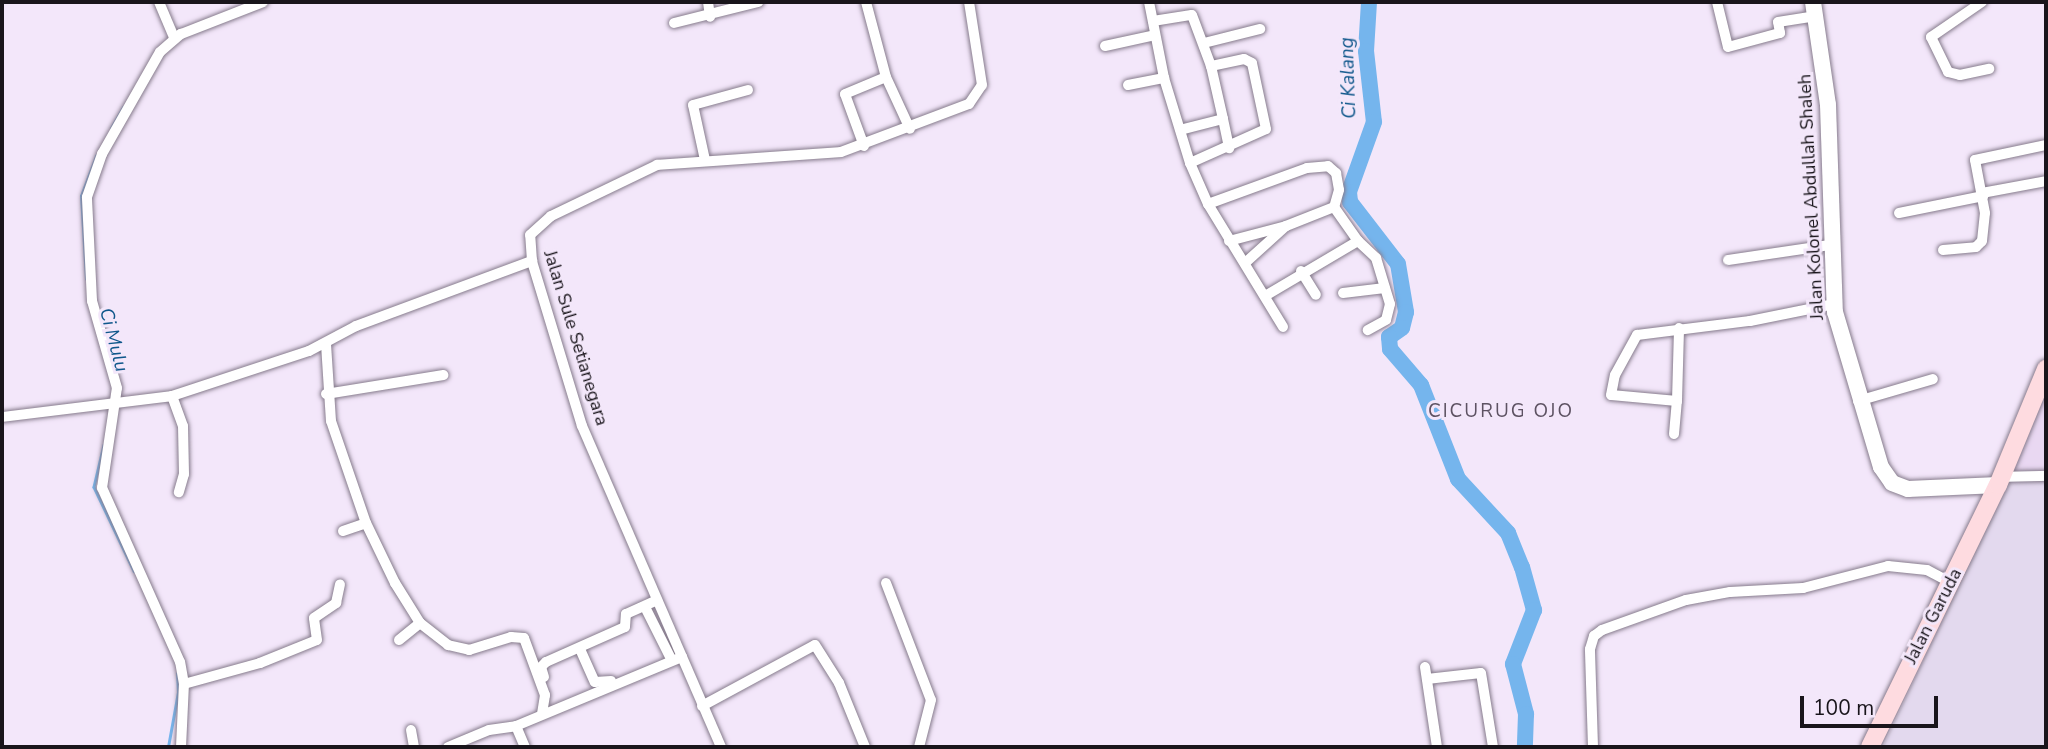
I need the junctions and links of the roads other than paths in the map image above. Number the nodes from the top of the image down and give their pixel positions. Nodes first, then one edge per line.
1 (159, 2) edge
2 (263, 2) edge
3 (708, 2) edge
4 (758, 2) edge
5 (866, 2) edge
6 (969, 2) edge
7 (1149, 2) edge
8 (1717, 2) edge
9 (1982, 2) edge
10 (1814, 9) edge
11 (710, 18) junction
12 (1153, 21) junction
13 (674, 23) dead end
14 (1260, 29) dead end
15 (172, 34) junction
16 (1155, 36) junction
17 (1204, 43) junction
18 (1105, 46) dead end
19 (1211, 66) junction
20 (1989, 69) dead end
21 (886, 77) junction
22 (1164, 78) junction
23 (1128, 85) dead end
24 (748, 90) dead end
25 (1223, 119) junction
26 (909, 129) junction
27 (1180, 130) junction
28 (2046, 145) edge
29 (864, 146) junction
30 (1229, 148) junction
31 (705, 160) junction
32 (1191, 163) junction
33 (2046, 181) edge
34 (1982, 194) junction
35 (1208, 204) junction
36 (1334, 206) junction
37 (1899, 213) dead end
38 (1286, 226) junction
39 (1229, 241) junction
40 (1358, 241) junction
41 (1830, 245) junction
42 (1943, 250) dead end
43 (1728, 260) dead end
44 (532, 261) junction
45 (1245, 263) junction
46 (1301, 271) junction
47 (1385, 288) junction
48 (1343, 293) dead end
49 (1316, 295) dead end
50 (1265, 296) junction
51 (1834, 304) junction
52 (1283, 327) dead end
53 (1679, 328) junction
54 (1367, 330) dead end
55 (326, 344) junction
56 (2046, 369) edge
57 (443, 375) dead end
58 (1933, 379) dead end
59 (326, 394) junction
60 (172, 396) junction
61 (1677, 401) junction
62 (1858, 401) junction
63 (114, 403) junction
64 (2, 417) edge
65 (1674, 434) dead end
66 (2046, 475) edge
67 (1999, 481) junction
68 (179, 492) dead end
69 (366, 523) junction
70 (342, 531) dead end
71 (1950, 582) junction
72 (886, 583) dead end
73 (340, 584) dead end
74 (657, 600) junction
75 (645, 607) junction
76 (420, 623) junction
77 (399, 640) dead end
78 (580, 649) junction
79 (676, 658) junction
80 (644, 667) dead end
81 (1425, 667) dead end
82 (1427, 679) junction
83 (184, 684) junction
84 (551, 696) dead end
85 (702, 706) junction
86 (542, 713) junction
87 (516, 726) junction
88 (411, 730) dead end
89 (181, 747) edge
90 (414, 747) edge
91 (448, 747) edge
92 (525, 747) edge
93 (721, 747) edge
94 (864, 747) edge
95 (919, 747) edge
96 (1437, 747) edge
97 (1493, 747) edge
98 (1593, 747) edge
99 (1870, 747) edge

1 - 15 street
2 - 15 street
3 - 11 street
4 - 11 street
5 - 21 street
6 - 26 street, Jalan Sule Setianegara
7 - 12 street
8 - 10 street
9 - 20 street
10 - 41 main road, Jalan Kolonel Abdullah Shaleh
11 - 13 street
12 - 16 street
12 - 17 street
14 - 17 street
15 - 63 street
16 - 18 street
16 - 22 street
17 - 19 street
19 - 25 street
19 - 30 street
21 - 26 street
21 - 29 street
22 - 23 street
22 - 27 street
24 - 31 street
25 - 27 street
25 - 30 street
26 - 29 street, Jalan Sule Setianegara
27 - 32 street
28 - 34 street
29 - 31 street, Jalan Sule Setianegara
30 - 32 street
31 - 44 street, Jalan Sule Setianegara
32 - 35 street
33 - 34 street
34 - 37 street
34 - 42 street
35 - 36 street
35 - 39 street
36 - 38 street
36 - 40 street
38 - 39 street
38 - 45 street
39 - 45 street
40 - 46 street
40 - 47 street
41 - 43 street
41 - 51 main road, Jalan Kolonel Abdullah Shaleh
44 - 55 street
44 - 74 street, Jalan Sule Setianegara
45 - 50 street
46 - 49 street
46 - 50 street
47 - 48 street
47 - 54 street
50 - 52 street
51 - 53 street
51 - 62 main road, Jalan Kolonel Abdullah Shaleh
53 - 61 street
53 - 61 street
55 - 59 street
55 - 60 street
56 - 67 main road, Jalan Garuda
57 - 59 street
58 - 62 street
59 - 69 street
60 - 63 street
60 - 68 street
61 - 65 street
62 - 67 main road, Jalan Kolonel Abdullah Shaleh
63 - 64 street
63 - 83 street
66 - 67 street
67 - 71 main road, Jalan Garuda
69 - 70 street
69 - 76 street
71 - 98 street
71 - 99 main road, Jalan Garuda
72 - 95 street
73 - 83 street
74 - 75 street
74 - 79 street, Jalan Sule Setianegara
75 - 78 street
75 - 79 street
76 - 77 street
76 - 86 street
78 - 80 street
78 - 84 street
79 - 85 street, Jalan Sule Setianegara
79 - 86 street
81 - 82 street
82 - 96 street
82 - 97 street
83 - 89 street
85 - 93 street, Jalan Sule Setianegara
85 - 94 street
86 - 87 street
87 - 91 street
87 - 92 street
88 - 90 street

